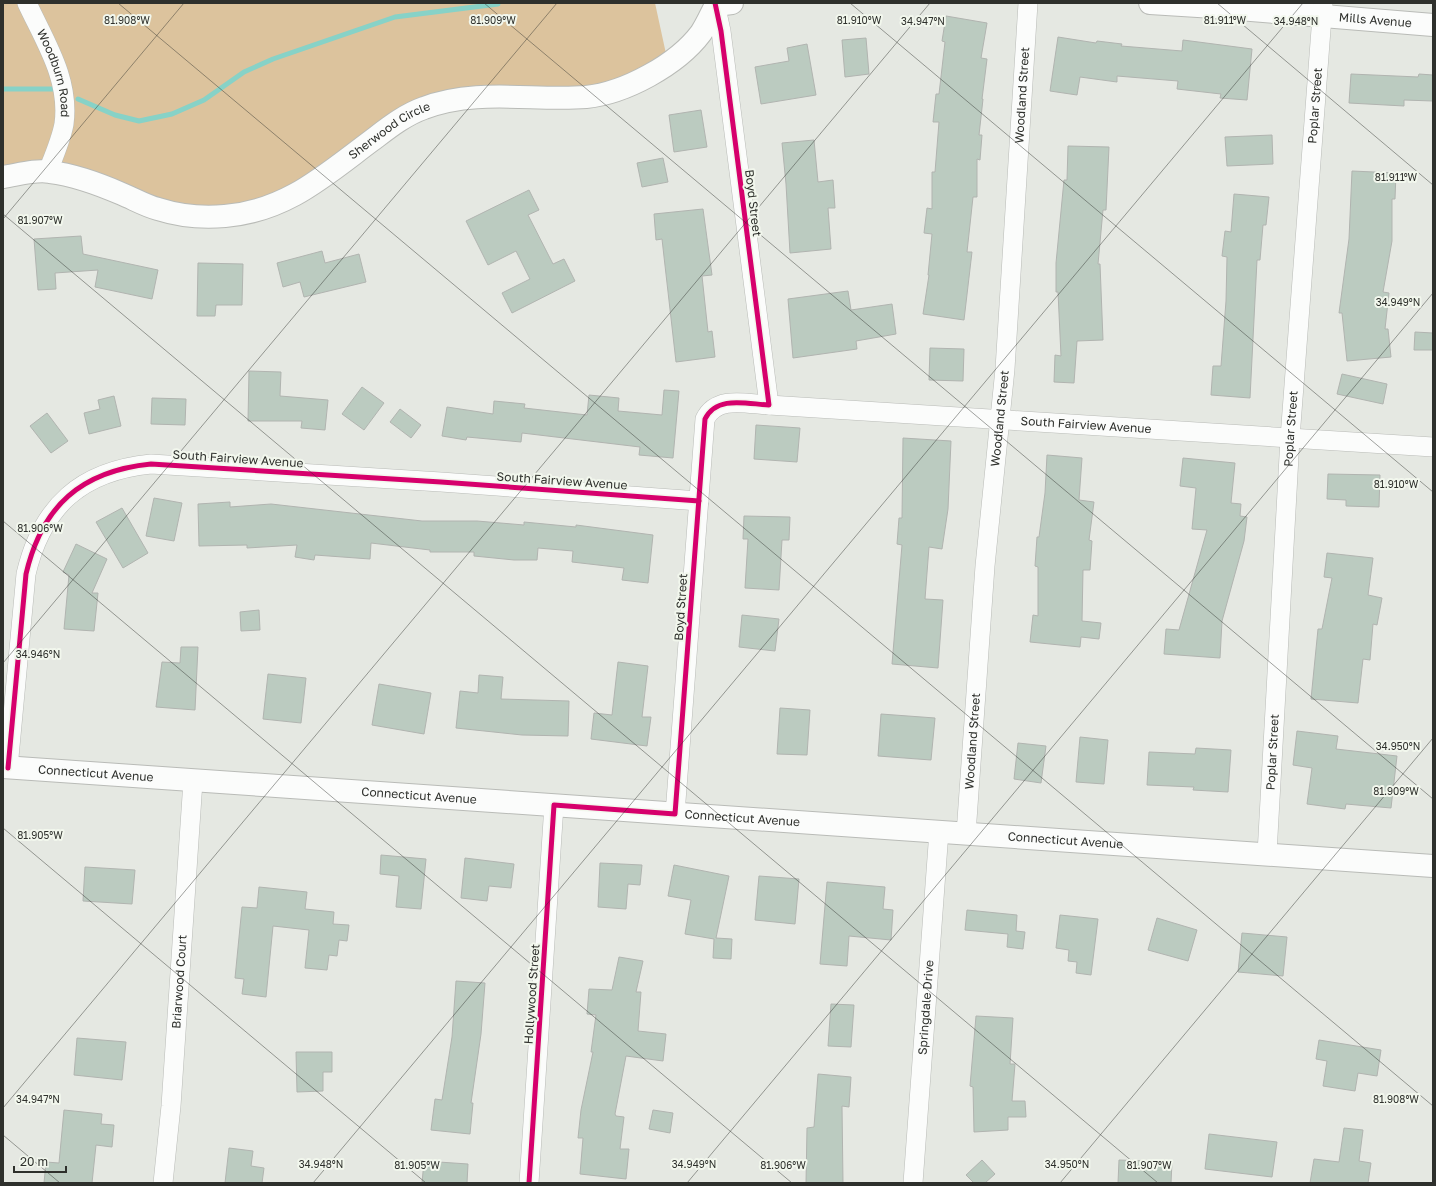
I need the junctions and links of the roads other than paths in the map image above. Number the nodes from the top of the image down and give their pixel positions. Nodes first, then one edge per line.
1 (27, 3) edge
2 (719, 3) edge
3 (1028, 3) edge
4 (1150, 3) edge
5 (1323, 9) edge
6 (1433, 25) edge
7 (48, 171) junction
8 (3, 177) edge
9 (769, 405) junction
10 (716, 406) joint
11 (1000, 419) junction
12 (1290, 438) junction
13 (1433, 447) edge
14 (699, 501) junction
15 (6, 767) edge
16 (193, 781) junction
17 (554, 805) junction
18 (675, 814) junction
19 (939, 831) junction
20 (966, 834) junction
21 (1267, 854) junction
22 (1433, 866) edge
23 (162, 1183) edge
24 (529, 1183) edge
25 (913, 1183) edge

1 - 7 street, Woodburn Road
2 - 7 street, Sherwood Circle
2 - 9 street, Boyd Street
3 - 11 street, Woodland Street
4 - 5 street, Mills Avenue
5 - 6 street, Mills Avenue
5 - 12 street, Poplar Street
7 - 8 street
9 - 10 street, South Fairview Avenue
9 - 11 street, South Fairview Avenue
10 - 14 street, Boyd Street
11 - 12 street, South Fairview Avenue
11 - 20 street, Woodland Street
12 - 13 street, South Fairview Avenue
12 - 21 street, Poplar Street
14 - 15 street, South Fairview Avenue
14 - 18 street, Boyd Street
15 - 16 street, Connecticut Avenue
16 - 17 street, Connecticut Avenue
16 - 23 street, Briarwood Court
17 - 18 street, Connecticut Avenue
17 - 24 street, Hollywood Street
18 - 19 street, Connecticut Avenue
19 - 20 street, Connecticut Avenue
19 - 25 street, Springdale Drive
20 - 21 street, Connecticut Avenue
21 - 22 street, Connecticut Avenue

